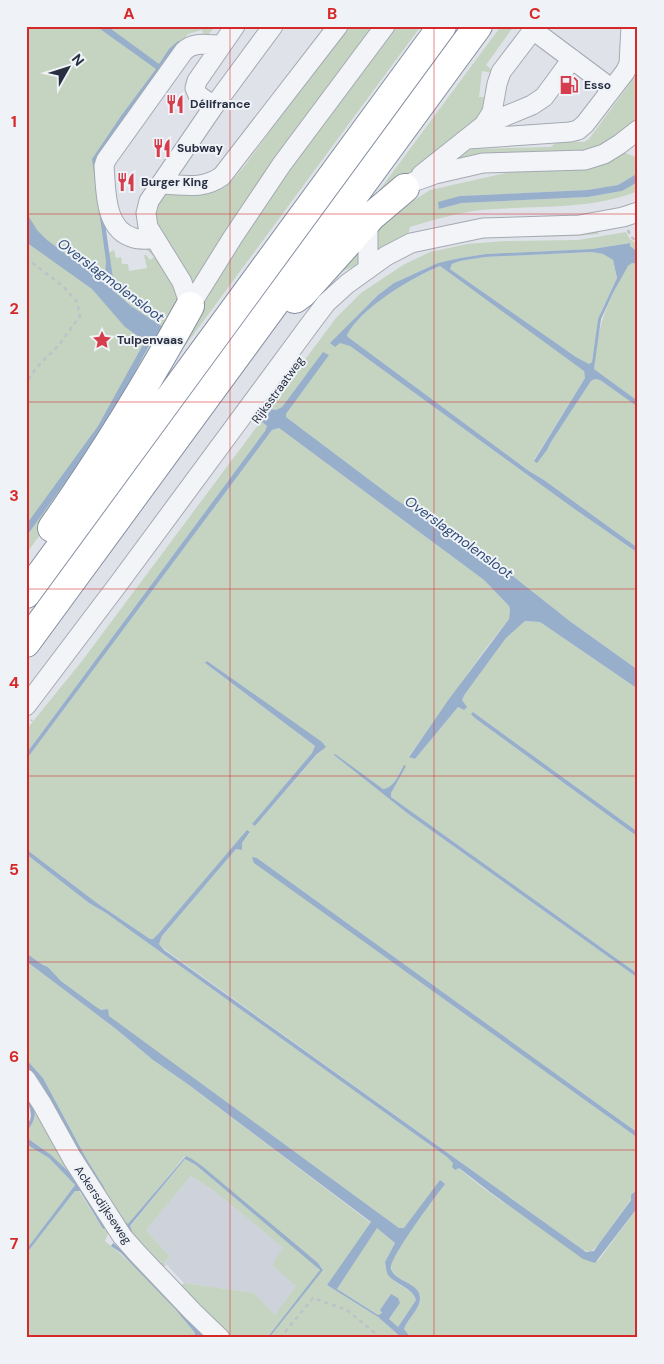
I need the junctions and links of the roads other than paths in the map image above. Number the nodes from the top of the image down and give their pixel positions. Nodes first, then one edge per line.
1 (235, 26) edge
2 (273, 26) edge
3 (338, 26) edge
4 (385, 26) edge
5 (442, 26) edge
6 (478, 26) edge
7 (631, 26) edge
8 (532, 28) edge
9 (220, 45) junction
10 (572, 59) junction
11 (612, 89) junction
12 (214, 106) junction
13 (484, 126) junction
14 (638, 130) edge
15 (468, 139) junction
16 (620, 144) junction
17 (638, 152) edge
18 (161, 184) junction
19 (409, 185) junction
20 (638, 212) edge
21 (368, 221) junction
22 (154, 239) junction
23 (368, 268) junction
24 (190, 306) junction
25 (260, 323) junction
26 (26, 564) edge
27 (26, 594) edge
28 (26, 643) edge
29 (32, 710) edge
30 (26, 1079) edge
31 (220, 1338) edge

1 - 9 street
2 - 12 street
3 - 18 street
4 - 24 street
5 - 27 highway
6 - 25 highway
7 - 11 street
8 - 10 street
8 - 13 street
9 - 12 street
9 - 22 street
10 - 11 street
10 - 13 street
11 - 15 street
12 - 18 street
13 - 15 street
14 - 16 street
15 - 19 street
16 - 17 street
16 - 19 street
18 - 22 street
19 - 21 highway
20 - 23 street, Rijksstraatweg
21 - 23 street
21 - 25 highway
22 - 24 street
23 - 29 street, Rijksstraatweg
24 - 26 highway
25 - 28 highway
30 - 31 street, Ackersdijkseweg

